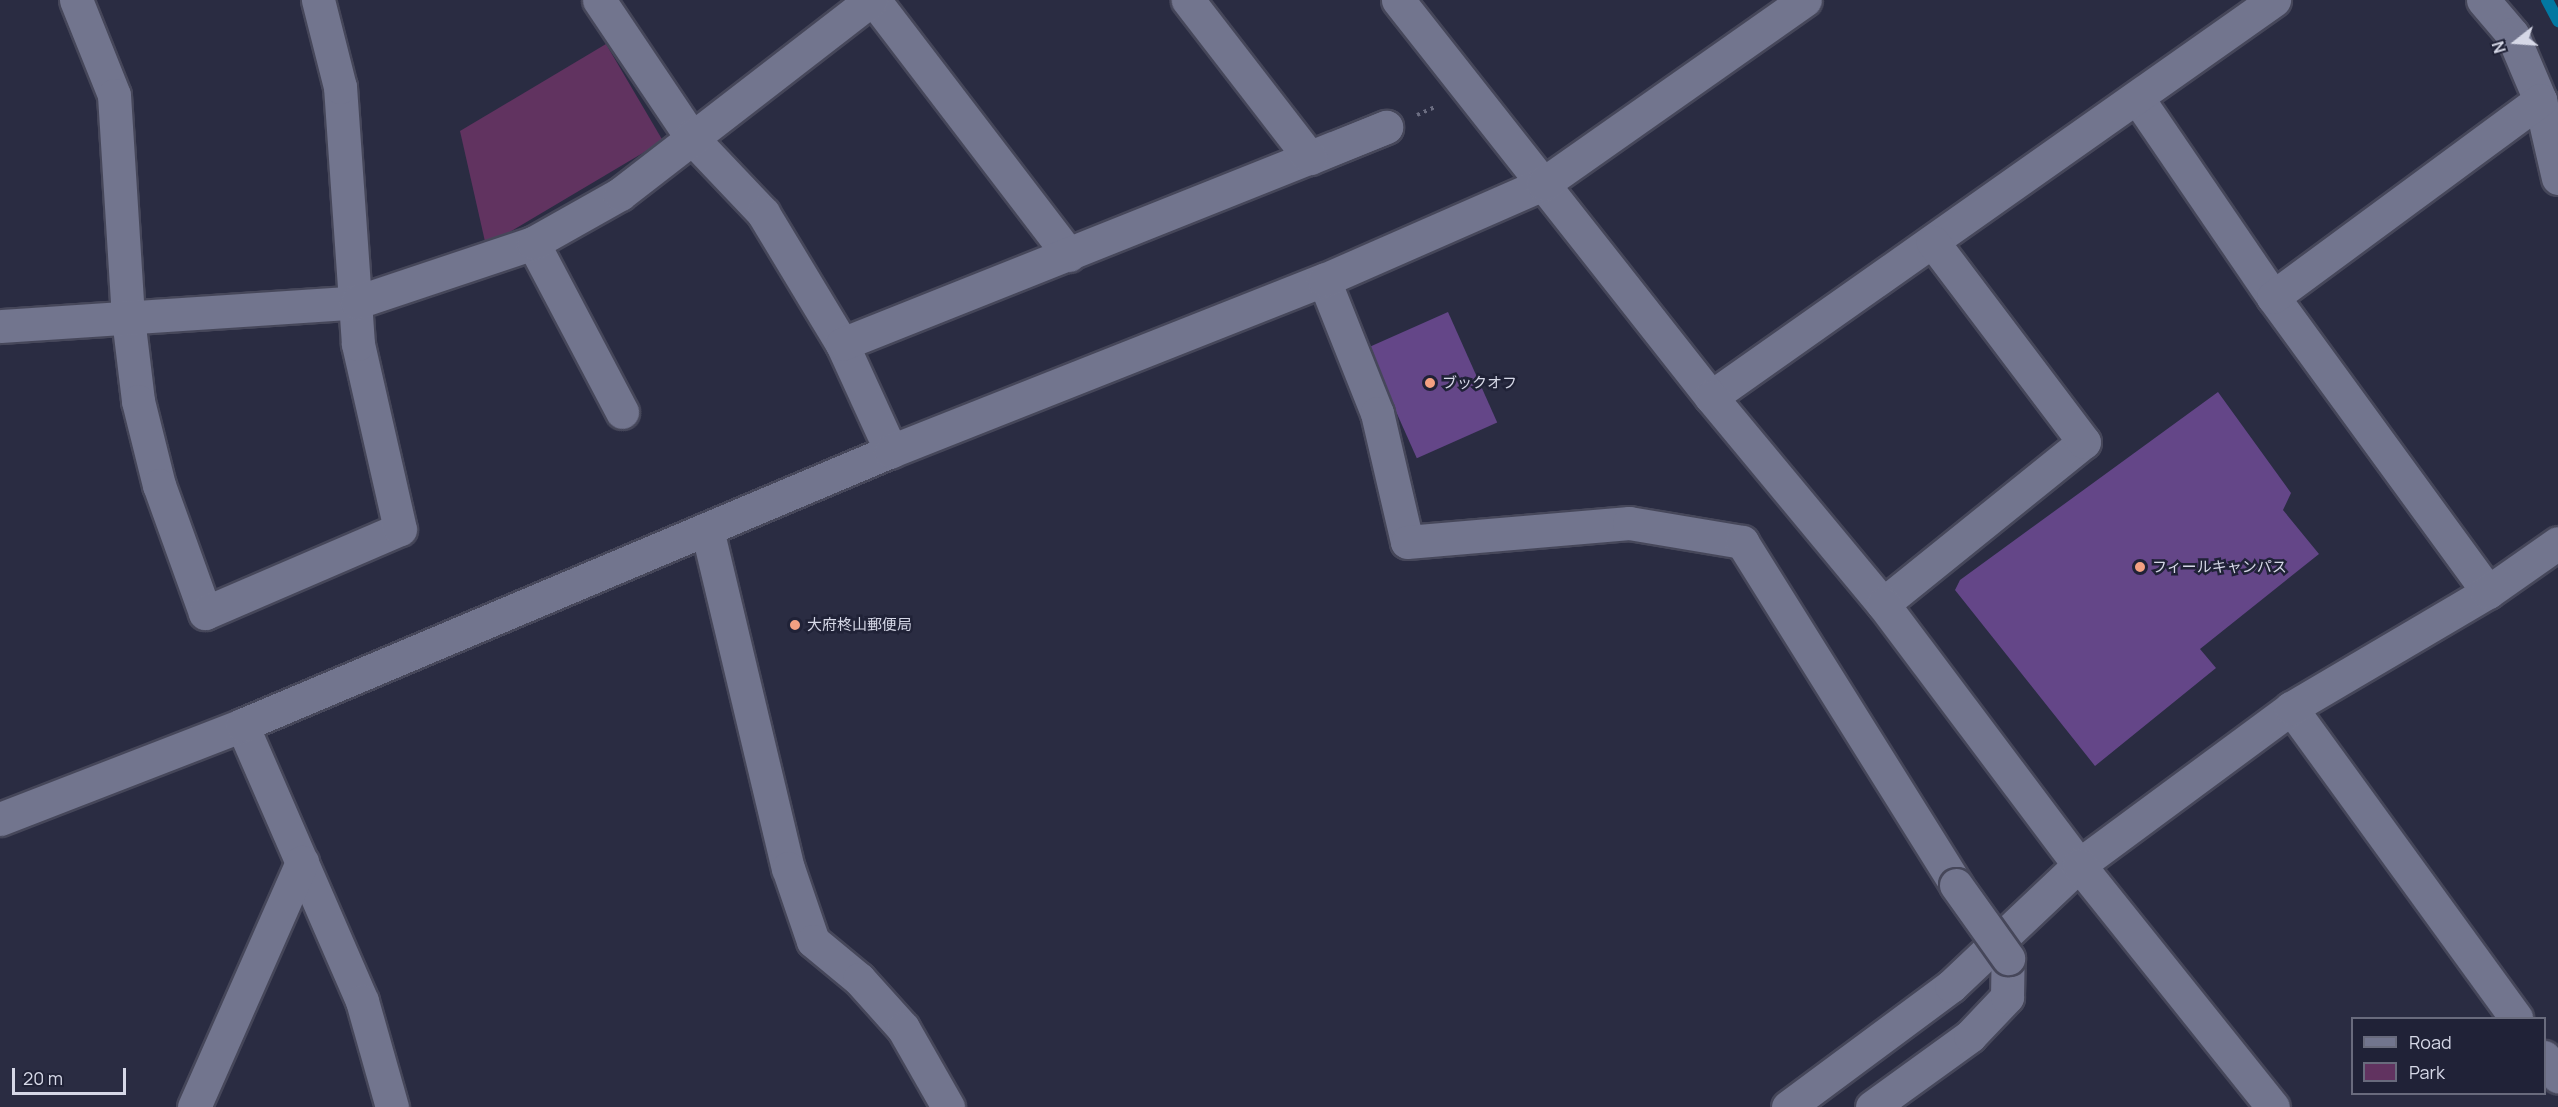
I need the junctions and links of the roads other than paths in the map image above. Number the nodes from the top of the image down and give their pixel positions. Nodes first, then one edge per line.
1 (76, 0) edge
2 (318, 0) edge
3 (598, 0) edge
4 (873, 0) edge
5 (1188, 0) edge
6 (1398, 0) edge
7 (1805, 0) edge
8 (2483, 0) edge
9 (2255, 6) edge
10 (2139, 99) junction
11 (2540, 100) junction
12 (691, 137) junction
13 (2558, 178) edge
14 (1543, 184) junction
15 (1933, 242) junction
16 (533, 243) junction
17 (1069, 255) junction
18 (1324, 280) junction
19 (2273, 297) junction
20 (357, 302) junction
21 (129, 318) junction
22 (0, 326) edge
23 (842, 344) junction
24 (1712, 397) junction
25 (622, 412) dead end
26 (891, 451) junction
27 (707, 529) junction
28 (2558, 543) edge
29 (2488, 592) junction
30 (1883, 604) junction
31 (2291, 708) junction
32 (242, 725) junction
33 (0, 819) edge
34 (302, 862) junction
35 (2079, 865) junction
36 (2515, 1017) edge
37 (2546, 1060) edge
38 (2558, 1076) edge
39 (194, 1107) edge
40 (392, 1107) edge
41 (948, 1107) edge
42 (1788, 1107) edge
43 (1872, 1107) edge
44 (2273, 1107) edge

1 - 21 street
2 - 20 street
3 - 12 street
4 - 12 street
4 - 17 street
5 - 17 street
6 - 14 street
7 - 14 street
8 - 11 street
9 - 10 street
10 - 15 street
10 - 19 street
11 - 13 street
11 - 19 street
12 - 16 street
12 - 23 street
14 - 18 street
14 - 24 street
15 - 24 street
15 - 30 street
16 - 20 street
16 - 25 street
17 - 23 street
18 - 26 street
18 - 43 street, bridge
19 - 29 street
20 - 21 street
20 - 21 street
21 - 22 street
23 - 26 street
24 - 30 street
26 - 27 street
27 - 32 street
27 - 41 street
28 - 29 street
29 - 31 street
30 - 35 street
31 - 35 street
31 - 36 street
32 - 33 street
32 - 34 street
34 - 39 street
34 - 40 street
35 - 42 street
35 - 44 street
37 - 38 street

